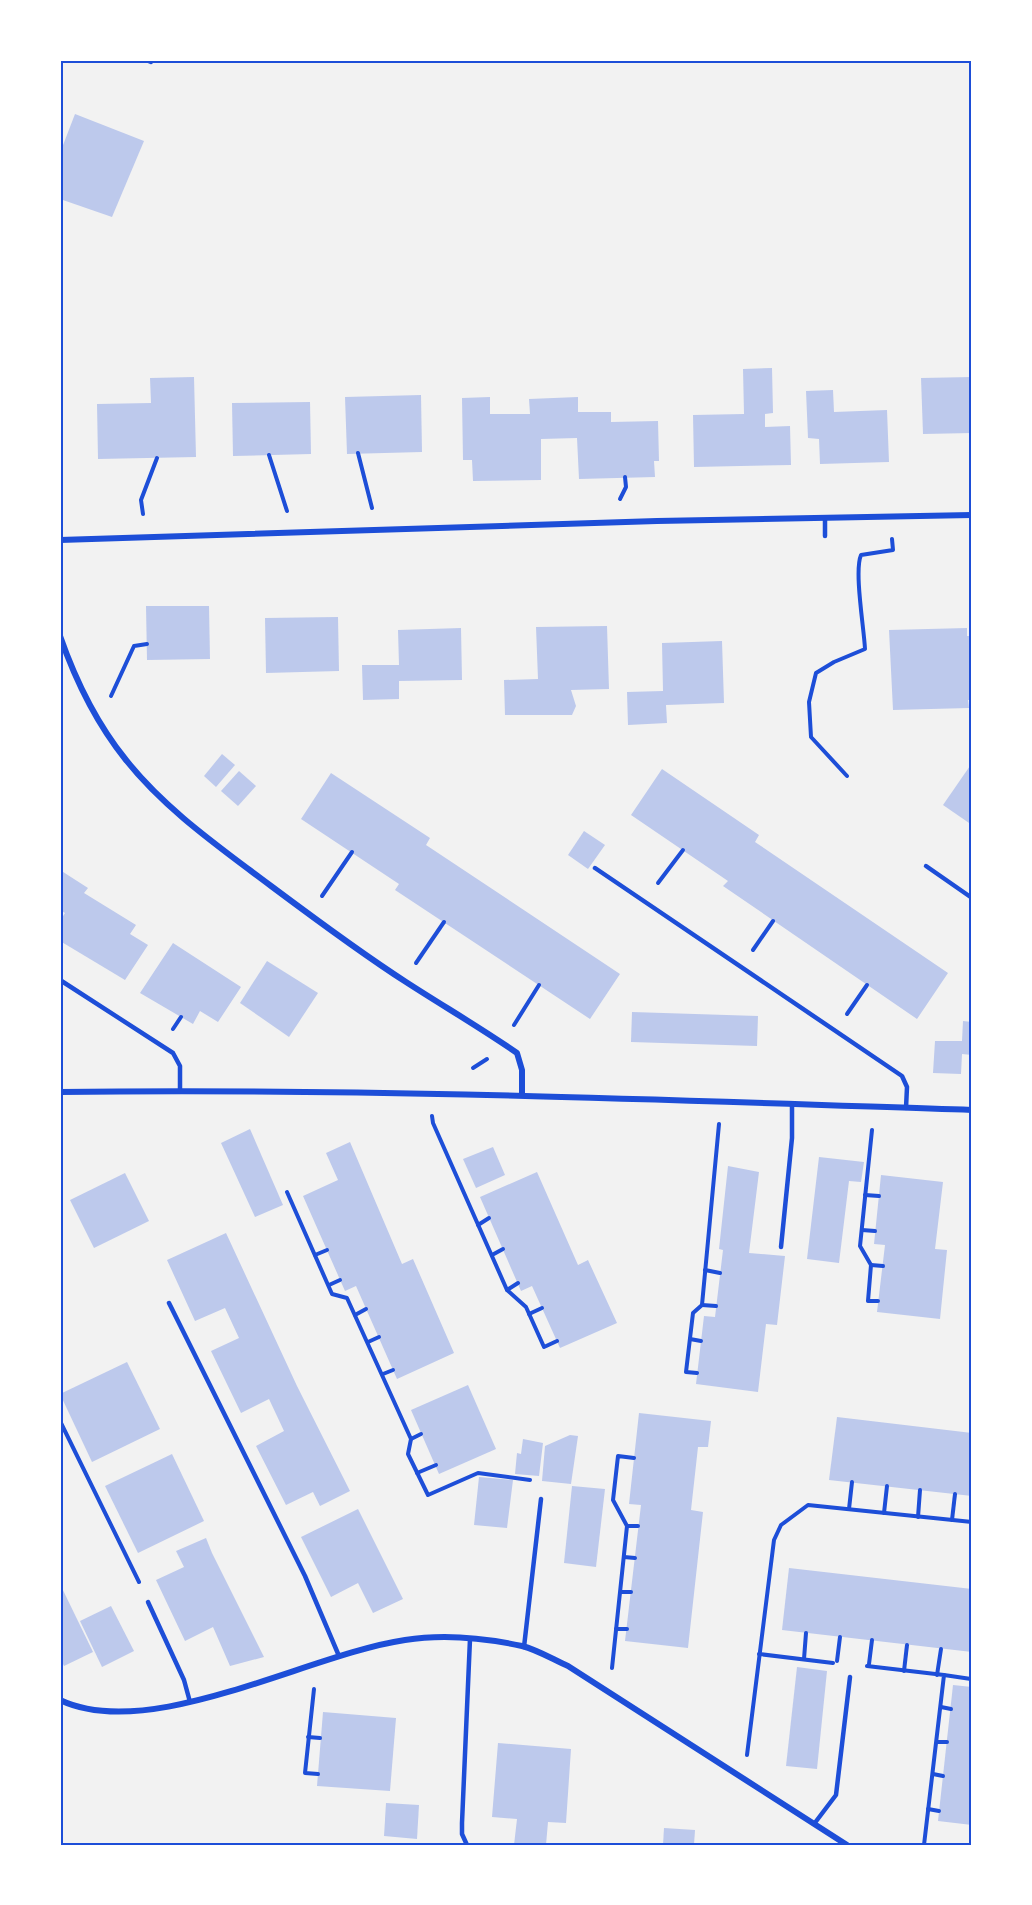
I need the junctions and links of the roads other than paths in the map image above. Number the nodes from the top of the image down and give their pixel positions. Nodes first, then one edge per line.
1 (972, 515) edge
2 (825, 518) junction
3 (825, 537) dead end
4 (60, 540) edge
5 (60, 636) edge
6 (926, 866) dead end
7 (595, 868) dead end
8 (972, 898) edge
9 (60, 980) edge
10 (180, 1091) junction
11 (60, 1092) edge
12 (522, 1095) junction
13 (792, 1104) junction
14 (906, 1108) junction
15 (972, 1110) edge
16 (781, 1247) dead end
17 (169, 1303) dead end
18 (541, 1499) dead end
19 (148, 1602) road end
20 (470, 1639) junction
21 (524, 1647) junction
22 (339, 1656) junction
23 (850, 1677) dead end
24 (60, 1700) edge
25 (190, 1702) junction
26 (814, 1824) junction
27 (467, 1845) edge
28 (848, 1845) edge

1 - 2 street
2 - 3 lane
2 - 4 street
5 - 12 street
6 - 8 lane
7 - 14 lane
9 - 10 lane
10 - 11 street
10 - 12 street
12 - 13 street
13 - 14 street
13 - 16 lane
14 - 15 street
17 - 22 lane
18 - 21 lane
19 - 25 lane
20 - 21 street
20 - 22 street
20 - 27 lane
21 - 26 street
22 - 25 street
23 - 26 lane
24 - 25 street
26 - 28 street

